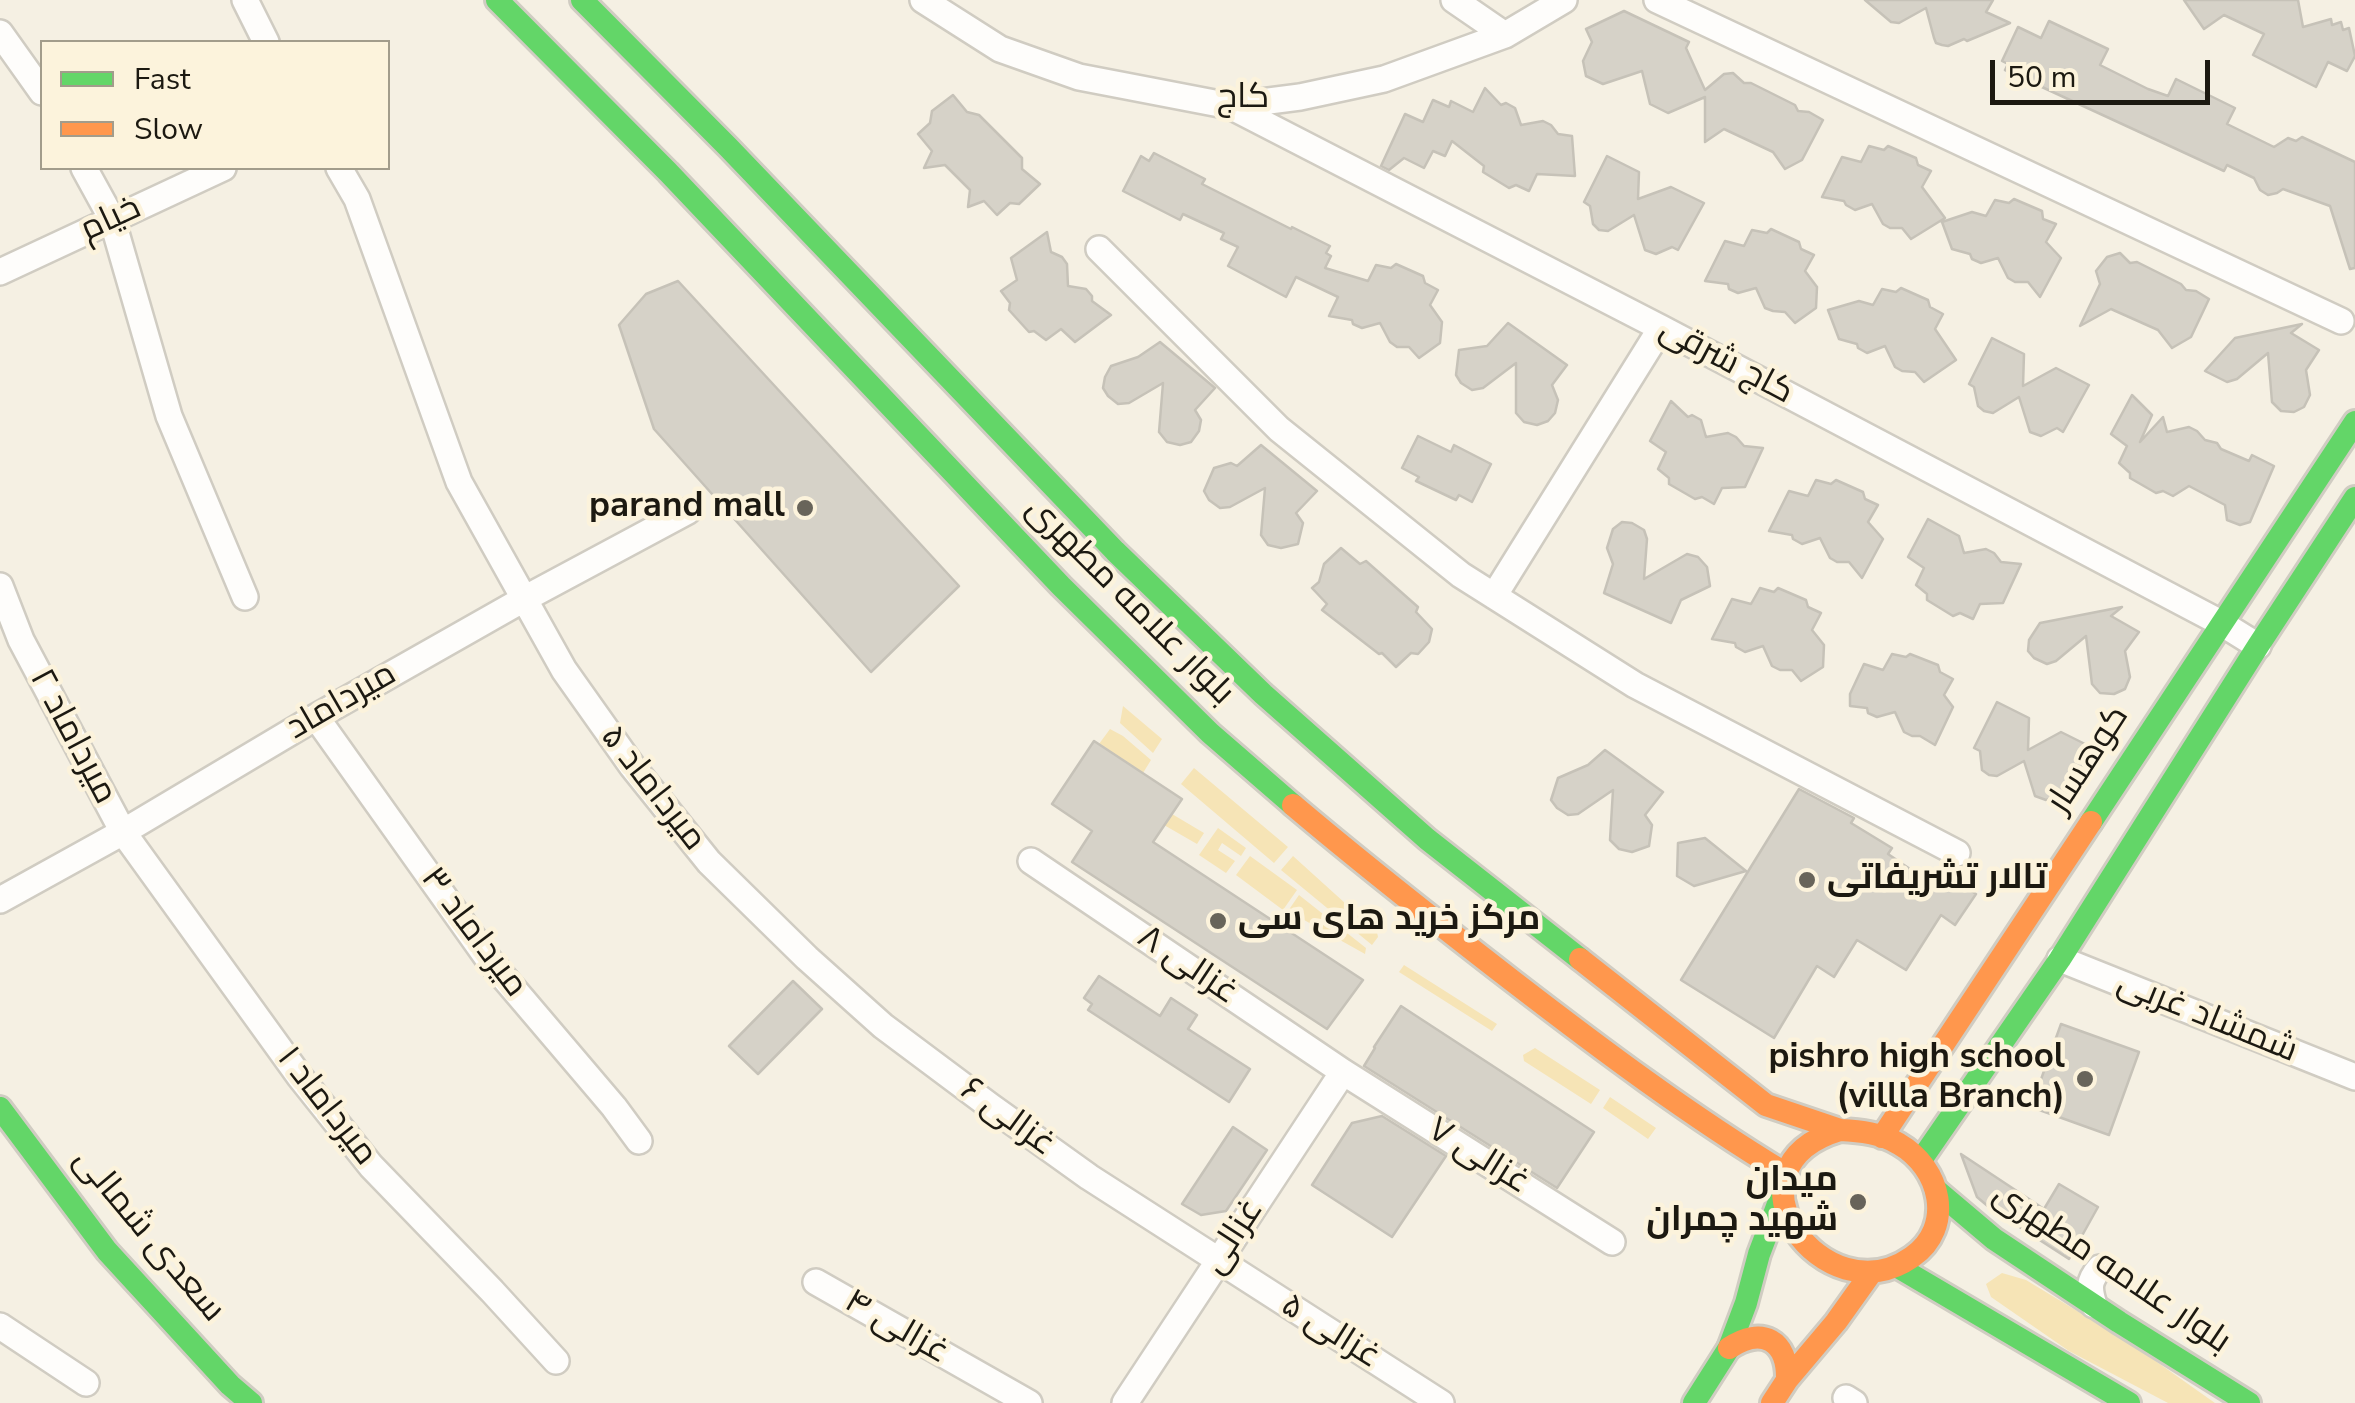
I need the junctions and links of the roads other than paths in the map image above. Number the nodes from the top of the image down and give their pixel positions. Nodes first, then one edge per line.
1 (245, 0) edge
2 (497, 0) edge
3 (582, 0) edge
4 (922, 0) edge
5 (1454, 0) edge
6 (1564, 0) edge
7 (1657, 0) edge
8 (0, 33) edge
9 (1504, 35) junction
10 (265, 40) edge
11 (40, 89) edge
12 (1230, 106) junction
13 (85, 170) edge
14 (218, 170) edge
15 (339, 170) edge
16 (112, 220) junction
17 (1099, 249) dead end
18 (0, 272) edge
19 (2341, 322) dead end
20 (1661, 328) junction
21 (2355, 422) edge
22 (2355, 498) edge
23 (688, 510) dead end
24 (0, 586) edge
25 (1494, 596) junction
26 (245, 597) dead end
27 (524, 599) junction
28 (2221, 623) junction
29 (2258, 646) junction
30 (316, 717) junction
31 (123, 832) junction
32 (1958, 852) dead end
33 (1031, 861) dead end
34 (0, 900) edge
35 (807, 958) joint
36 (2060, 958) junction
37 (1343, 1072) junction
38 (2355, 1077) edge
39 (0, 1108) edge
40 (1840, 1130) junction
41 (1882, 1137) junction
42 (640, 1142) dead end
43 (1921, 1160) junction
44 (1783, 1172) junction
45 (1936, 1190) junction
46 (1781, 1196) junction
47 (1612, 1242) dead end
48 (1218, 1262) junction
49 (1898, 1267) junction
50 (2100, 1268) dead end
51 (1871, 1272) junction
52 (816, 1282) dead end
53 (2094, 1305) junction
54 (0, 1326) edge
55 (1729, 1348) junction
56 (556, 1361) dead end
57 (1787, 1380) junction
58 (86, 1383) dead end
59 (251, 1403) edge
60 (1030, 1403) edge
61 (1125, 1403) edge
62 (1441, 1403) edge
63 (1694, 1403) edge
64 (1772, 1403) edge
65 (2129, 1403) edge
66 (2249, 1403) edge

1 - 10 street
2 - 44 main road, بلوار علامه مطهری
3 - 40 main road, بلوار علامه مطهری
4 - 12 street, کاج
5 - 9 street
6 - 9 street, کاج
7 - 19 street
8 - 11 street
9 - 12 street, کاج
12 - 20 street, کاج شرقی
13 - 16 street
14 - 16 street, خیام
15 - 27 street, میرداماد ۵
16 - 18 street, خیام
16 - 26 street
17 - 25 street
20 - 25 street
20 - 28 street, کاج شرقی
21 - 28 main road, کوهسار
22 - 29 main road
23 - 27 street, میرداماد
24 - 31 street, میرداماد ۲
25 - 32 street
27 - 30 street, میرداماد
27 - 35 street, میرداماد ۵
28 - 29 street, کاج شرقی
28 - 41 main road, کوهسار
29 - 36 main road
30 - 31 street, میرداماد
30 - 42 street, میرداماد ۳
31 - 34 street, میرداماد
31 - 56 street, میرداماد ۱
33 - 37 street, غزالی ۸
35 - 48 street, غزالی ۶
36 - 38 street, شمشاد غربی
36 - 43 main road
37 - 47 street, غزالی ۷
37 - 48 street, غزالی
39 - 59 main road, سعدی شمالی
40 - 41 main road
40 - 44 main road
41 - 43 main road
43 - 45 main road
44 - 46 main road
45 - 49 main road
45 - 53 main road, بلوار علامه مطهری
46 - 51 main road
46 - 55 main road
48 - 61 street, غزالی
48 - 62 street, غزالی ۵
49 - 51 main road
49 - 65 main road
50 - 53 street
51 - 57 main road
52 - 60 street, غزالی ۴
53 - 66 main road, بلوار علامه مطهری
54 - 58 street
55 - 57 main road
55 - 63 main road
57 - 64 main road

